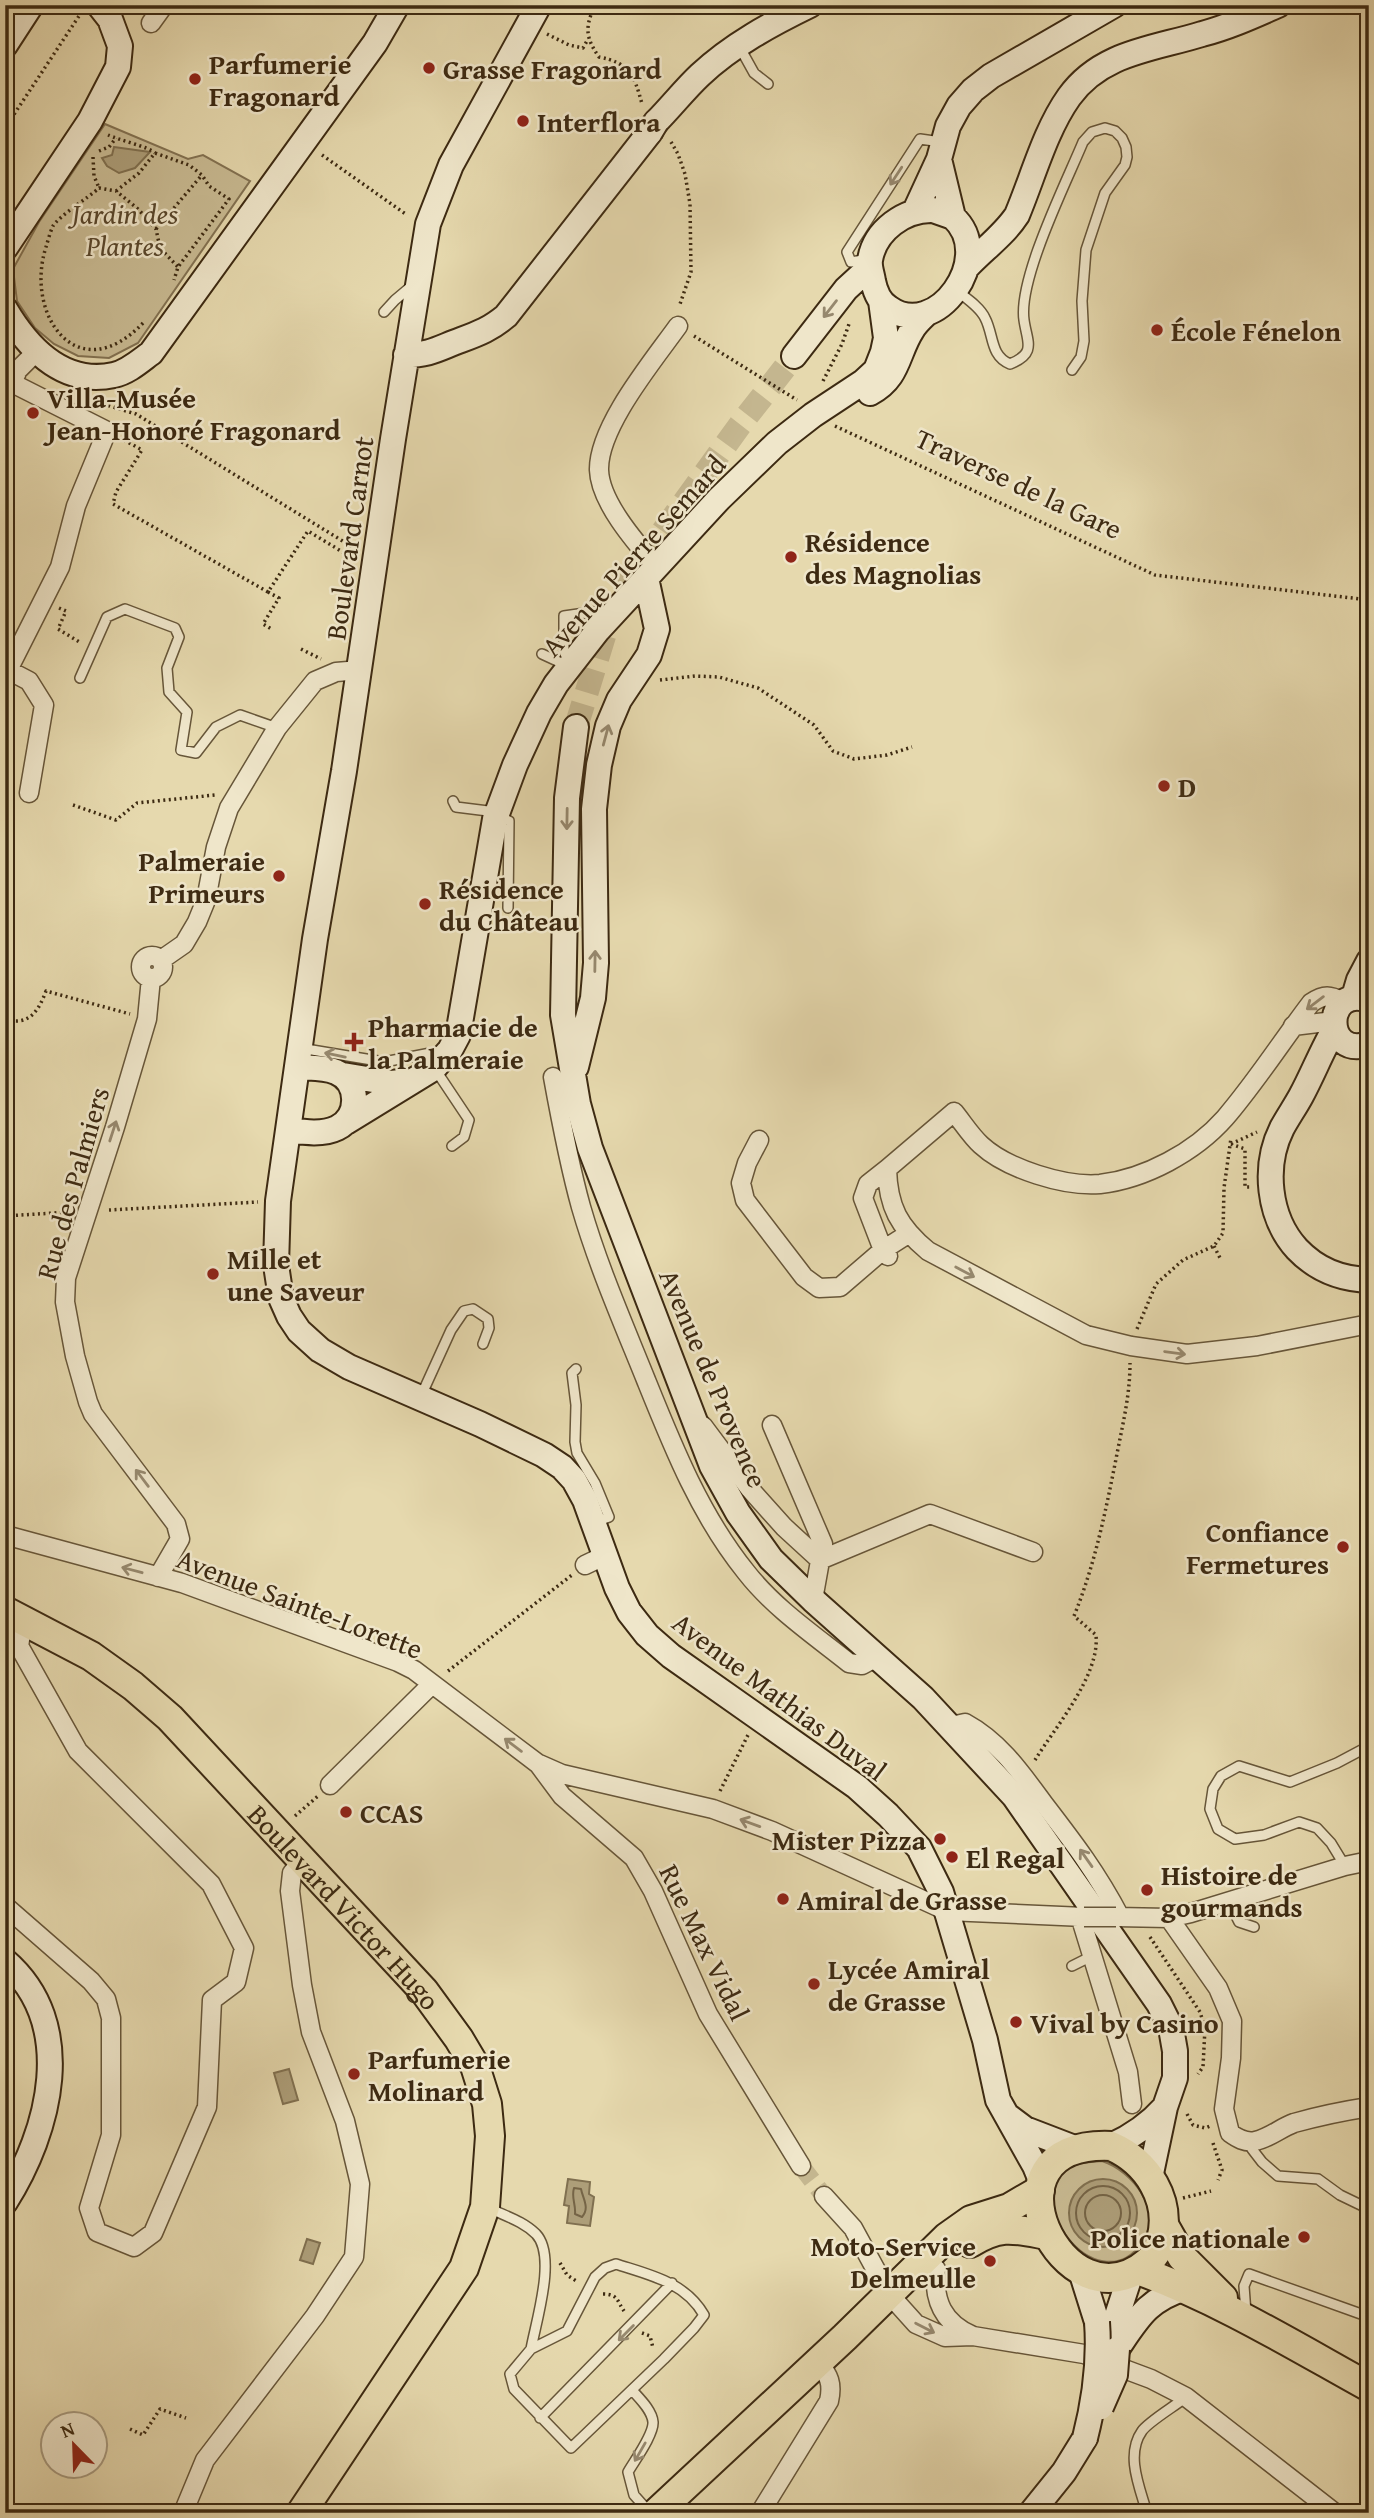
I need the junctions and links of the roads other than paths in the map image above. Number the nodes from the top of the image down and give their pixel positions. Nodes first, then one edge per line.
1 (31, 5) edge
2 (164, 5) edge
3 (397, 5) edge
4 (810, 5) edge
5 (1114, 5) edge
6 (1278, 5) edge
7 (89, 11) edge
8 (779, 12) edge
9 (533, 15) edge
10 (151, 23) dead end
11 (5, 45) edge
12 (738, 45) junction
13 (768, 84) dead end
14 (941, 150) junction
15 (915, 211) junction
16 (1017, 215) junction
17 (957, 221) junction
18 (5, 248) edge
19 (870, 263) junction
20 (967, 267) junction
21 (418, 281) junction
22 (957, 290) junction
23 (881, 301) junction
24 (5, 309) edge
25 (384, 312) dead end
26 (927, 313) junction
27 (412, 324) junction
28 (678, 326) road end
29 (459, 340) junction
30 (36, 352) junction
31 (406, 355) junction
32 (794, 356) tunnel mouth
33 (1072, 370) dead end
34 (821, 401) junction
35 (651, 572) junction
36 (613, 613) junction
37 (542, 654) dead end
38 (569, 666) junction
39 (360, 670) junction
40 (80, 678) dead end
41 (576, 727) tunnel mouth
42 (277, 728) junction
43 (29, 793) dead end
44 (453, 801) dead end
45 (497, 814) junction
46 (567, 879) junction
47 (508, 908) dead end
48 (1369, 961) edge
49 (1347, 1010) edge
50 (590, 1013) junction
51 (1293, 1026) junction
52 (1362, 1045) edge
53 (299, 1057) junction
54 (442, 1059) junction
55 (353, 1071) junction
56 (563, 1077) junction
57 (412, 1081) junction
58 (1302, 1094) junction
59 (292, 1104) joint
60 (346, 1122) junction
61 (288, 1130) junction
62 (759, 1140) dead end
63 (452, 1146) dead end
64 (887, 1169) junction
65 (908, 1234) junction
66 (886, 1253) junction
67 (1369, 1280) edge
68 (1369, 1324) edge
69 (483, 1345) dead end
70 (576, 1369) dead end
71 (420, 1398) junction
72 (687, 1404) junction
73 (772, 1425) dead end
74 (593, 1523) junction
75 (5, 1535) edge
76 (1033, 1552) dead end
77 (820, 1560) junction
78 (158, 1577) junction
79 (813, 1600) junction
80 (14, 1616) edge
81 (877, 1657) junction
82 (432, 1684) junction
83 (951, 1726) junction
84 (1369, 1746) edge
85 (537, 1763) junction
86 (330, 1785) road end
87 (303, 1860) junction
88 (1369, 1861) edge
89 (1345, 1866) junction
90 (1229, 1902) junction
91 (5, 1906) edge
92 (947, 1910) junction
93 (1078, 1916) junction
94 (1118, 1917) junction
95 (1168, 1917) junction
96 (1254, 1927) dead end
97 (1090, 1948) junction
98 (5, 1961) edge
99 (1072, 1966) dead end
100 (1132, 2104) dead end
101 (1165, 2107) junction
102 (1369, 2107) edge
103 (1009, 2117) junction
104 (1252, 2142) junction
105 (1111, 2146) junction
106 (1077, 2149) junction
107 (801, 2166) tunnel mouth
108 (1150, 2178) junction
109 (1041, 2186) junction
110 (824, 2196) tunnel mouth
111 (5, 2202) edge
112 (485, 2207) junction
113 (1369, 2209) edge
114 (1164, 2215) junction
115 (1047, 2235) junction
116 (936, 2269) junction
117 (1081, 2271) junction
118 (1135, 2272) junction
119 (672, 2283) junction
120 (1186, 2288) junction
121 (892, 2298) junction
122 (1369, 2313) edge
123 (1243, 2316) junction
124 (1116, 2321) junction
125 (973, 2336) junction
126 (531, 2349) junction
127 (818, 2361) junction
128 (1369, 2388) edge
129 (632, 2390) junction
130 (1186, 2397) junction
131 (540, 2418) junction
132 (1085, 2438) junction
133 (183, 2513) edge
134 (301, 2513) edge
135 (650, 2513) edge
136 (656, 2513) edge
137 (760, 2513) edge
138 (1031, 2513) edge
139 (1147, 2513) edge
140 (1335, 2513) edge

1 - 11 main road
2 - 10 street
3 - 30 main road
4 - 8 main road
5 - 14 main road
6 - 16 main road
7 - 18 main road
8 - 12 main road
9 - 21 main road, Boulevard Carnot
12 - 13 lane
12 - 29 main road
14 - 15 main road
14 - 17 main road
14 -> 19 lane
15 - 17 main road
15 - 19 main road
16 - 17 main road
16 - 20 main road
17 - 20 main road
19 - 23 main road
19 -> 32 main road
20 - 22 main road
21 - 25 lane
21 - 27 main road, Boulevard Carnot
22 - 26 main road
22 - 33 lane
23 - 26 main road
23 - 34 main road, Avenue Pierre Semard
24 - 30 main road
26 - 34 main road, Avenue Pierre Semard
27 - 29 main road
27 - 31 main road, Boulevard Carnot
28 - 35 street
29 - 31 main road
30 - 43 street
31 - 39 main road, Boulevard Carnot
34 - 35 main road, Avenue Pierre Semard
35 - 36 main road, Avenue Pierre Semard
50 -> 35 main road, Avenue de Provence
36 - 38 main road, Avenue Pierre Semard
36 - 38 lane
37 - 38 lane
38 - 45 main road, Avenue Pierre Semard
39 - 42 street
39 - 53 main road, Boulevard Carnot
40 - 42 lane
41 -> 46 main road, Avenue de Provence
78 -> 42 street, Rue des Palmiers
44 - 45 lane
45 - 47 lane
45 - 54 main road, Avenue Pierre Semard
46 - 50 main road
46 - 56 main road, Avenue de Provence
48 - 49 main road
49 - 51 street
49 -> 51 street
49 - 52 main road
49 - 58 main road
50 - 56 main road, Avenue de Provence
51 - 64 street
52 - 58 main road
55 -> 53 main road
53 - 59 main road, Boulevard Carnot
54 - 55 lane
54 - 57 main road
54 - 63 lane
55 - 57 main road
55 - 60 main road
56 - 72 main road, Avenue de Provence
56 - 81 street
57 - 60 main road
58 - 67 main road
59 - 61 main road, Avenue Mathias Duval
60 - 61 main road
61 - 71 main road, Avenue Mathias Duval
62 - 66 street
64 - 65 street
64 - 66 street
65 - 66 street
65 -> 68 street
69 - 71 lane
70 - 74 lane
71 - 74 main road, Avenue Mathias Duval
72 - 77 street
72 - 79 main road, Avenue de Provence
73 - 77 street
74 - 92 main road, Avenue Mathias Duval
78 -> 75 street, Avenue Sainte-Lorette
76 - 77 street
77 - 79 street
78 - 82 street, Avenue Sainte-Lorette
79 - 81 main road, Avenue de Provence
80 - 87 main road, Boulevard Victor Hugo
80 - 91 street
81 - 83 main road, Avenue de Provence
85 -> 82 street, Avenue Sainte-Lorette
82 - 86 street
94 -> 83 street
83 - 101 main road, Avenue de Provence
84 - 89 lane
92 -> 85 street, Avenue Sainte-Lorette
85 - 107 street, Rue Max Vidal
87 - 112 main road, Boulevard Victor Hugo
87 - 133 street
88 - 89 street
89 - 90 street
90 - 95 street
90 - 96 lane
92 - 93 street
92 - 103 main road, Avenue Mathias Duval
93 - 94 street, bridge
93 - 97 street
94 - 95 street
95 - 104 street
97 - 99 lane
97 - 100 street
98 - 111 main road
101 - 105 main road
101 - 108 main road
102 - 104 street
103 - 106 main road
103 - 109 main road, Avenue Mathias Duval
104 - 113 lane
105 - 106 main road
105 - 108 main road
106 - 109 main road
108 - 114 main road
109 - 115 main road
109 - 121 main road
110 - 121 street
112 - 126 lane
112 - 134 main road, Boulevard Victor Hugo
114 - 118 main road
114 - 123 main road
115 - 116 main road
115 - 117 main road
116 - 121 main road
116 - 125 street
117 - 118 main road
117 - 124 main road
118 - 120 main road
118 - 124 main road
119 - 126 lane
119 - 129 lane
119 -> 131 lane
120 - 123 main road
120 - 124 main road
121 -> 125 street
121 - 127 main road
122 - 123 lane
123 - 128 main road
124 - 132 main road, bridge
124 - 132 main road, bridge
125 - 130 street
126 - 131 lane
127 - 136 main road
127 - 137 street
129 - 131 lane
129 -> 135 lane
130 - 139 lane
130 - 140 street
132 - 138 main road

